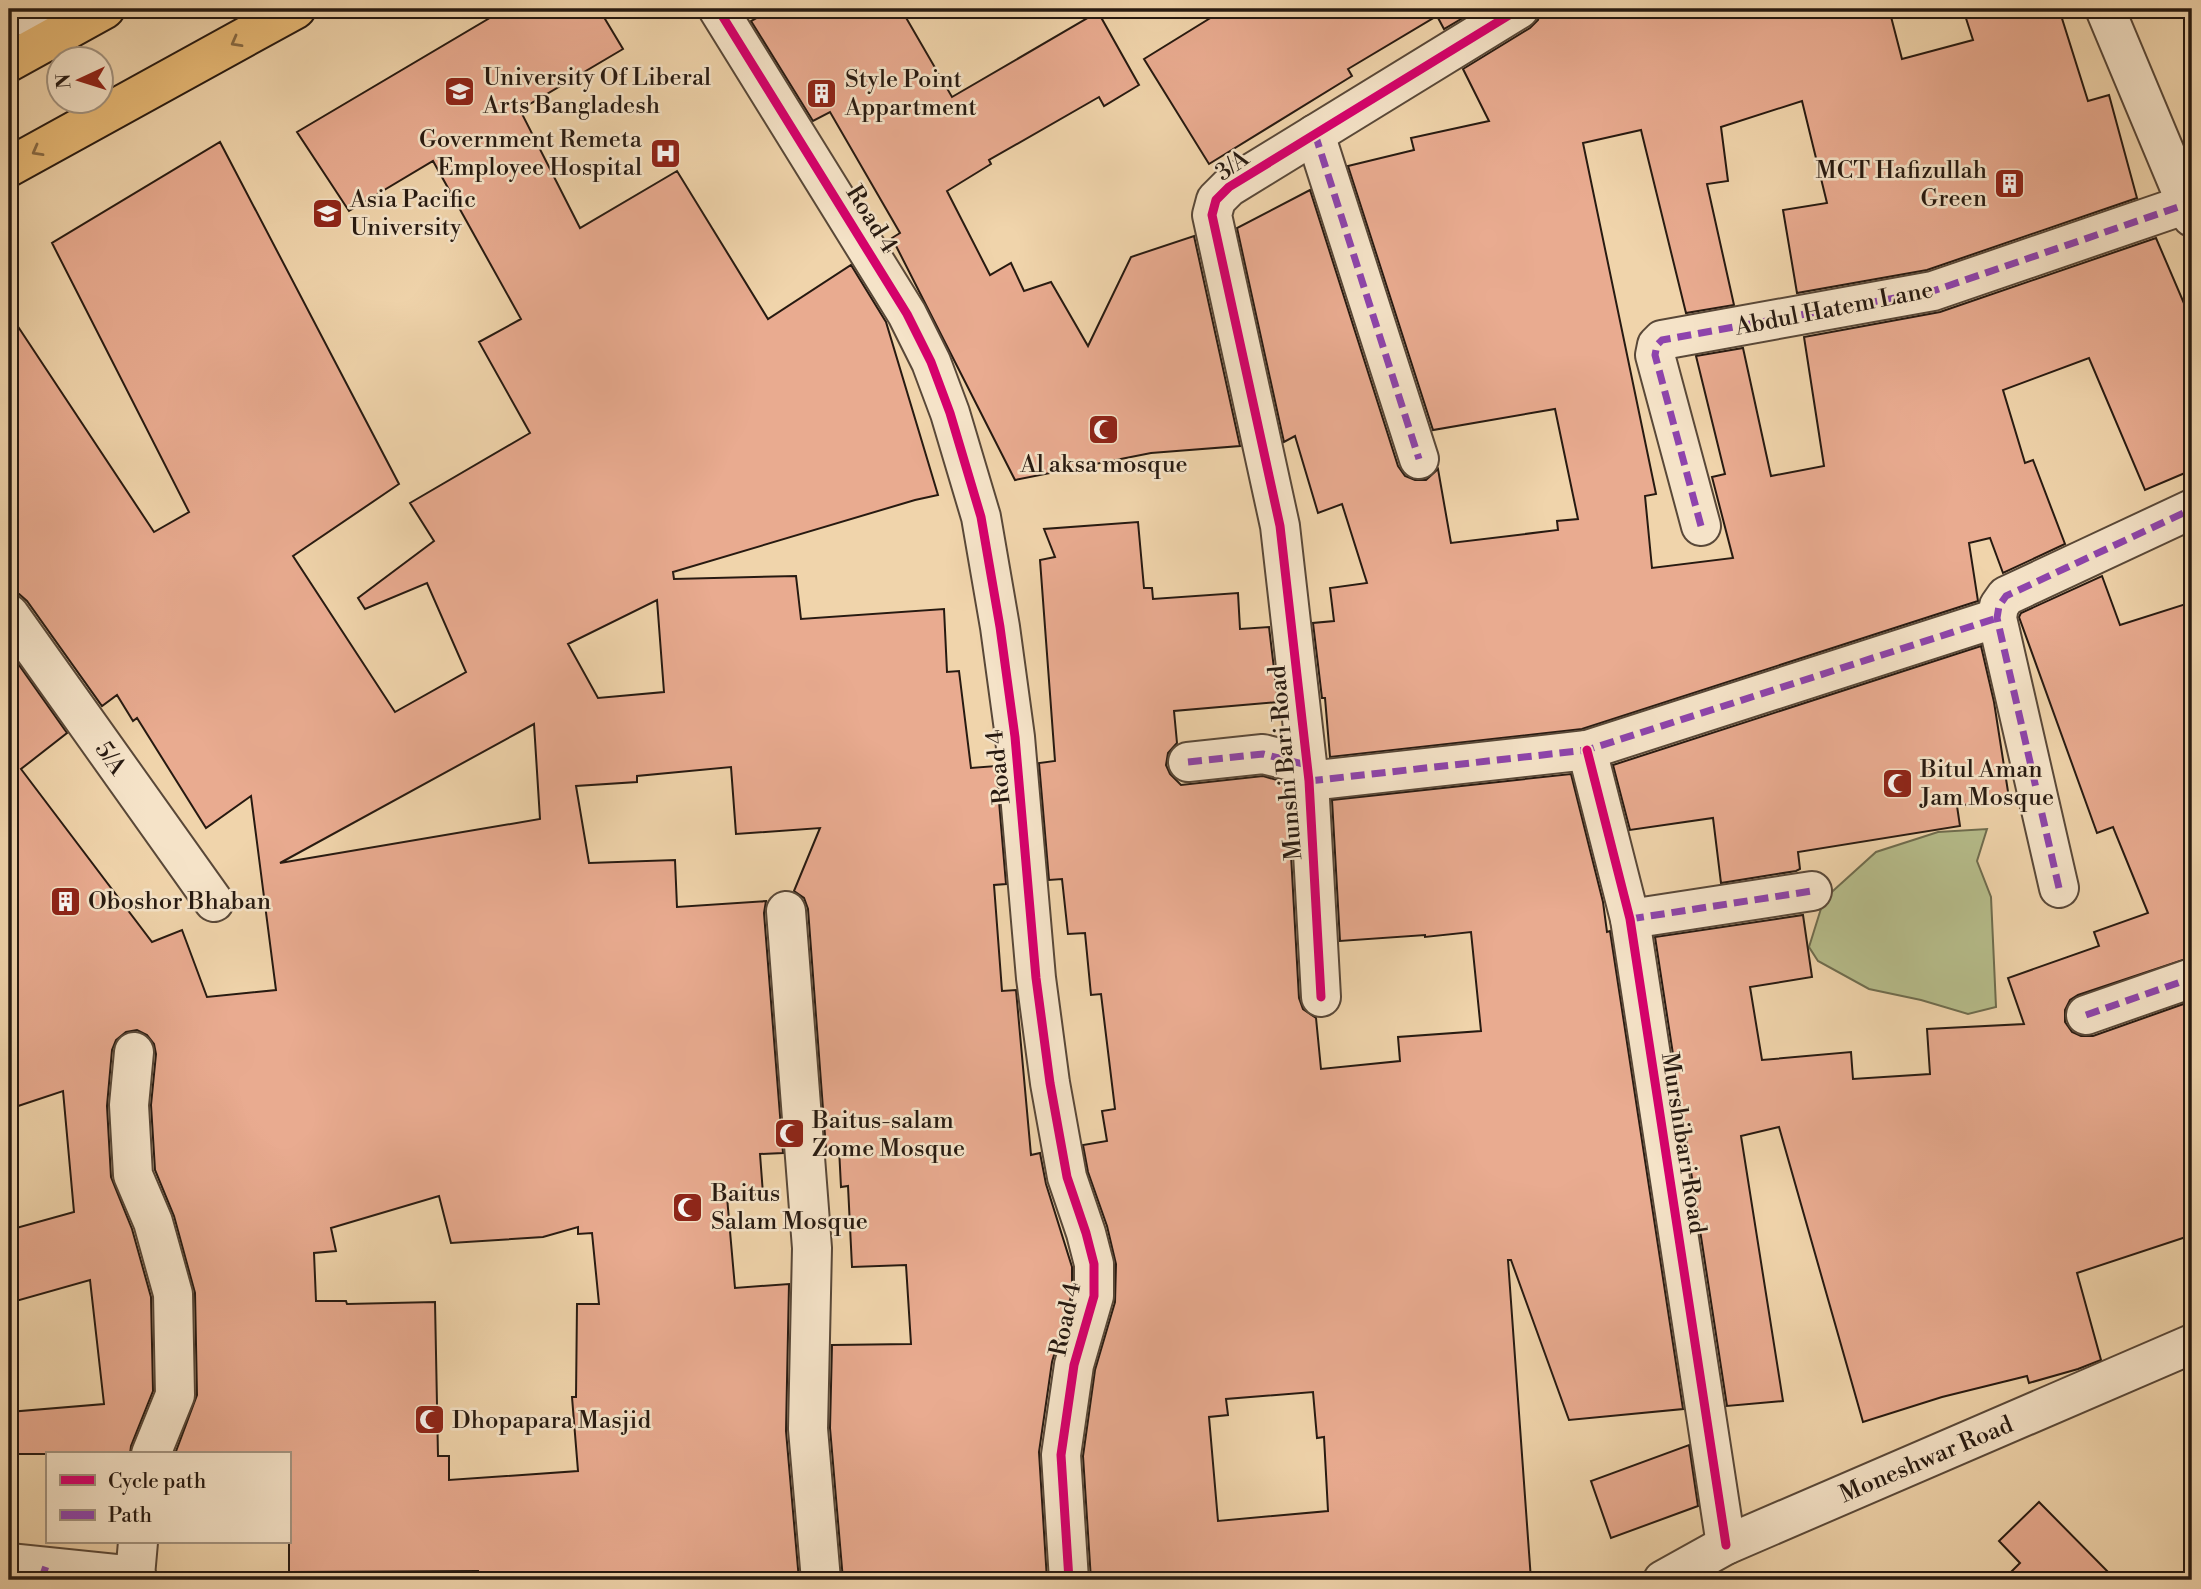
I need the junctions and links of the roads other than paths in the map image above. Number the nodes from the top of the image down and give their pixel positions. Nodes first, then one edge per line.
1 (27, 9) edge
2 (104, 9) edge
3 (296, 9) edge
4 (718, 9) edge
5 (1519, 9) edge
6 (2105, 9) edge
7 (45, 42) junction
8 (9, 62) edge
9 (1315, 134) junction
10 (9, 167) edge
11 (2190, 211) edge
12 (1419, 459) dead end
13 (2192, 509) edge
14 (1280, 526) joint
15 (1701, 526) dead end
16 (9, 614) edge
17 (1997, 618) junction
18 (1587, 750) junction
19 (1188, 762) dead end
20 (1308, 773) junction
21 (2059, 888) dead end
22 (1812, 891) dead end
23 (214, 902) dead end
24 (786, 911) dead end
25 (1630, 919) junction
26 (2192, 978) edge
27 (1321, 997) dead end
28 (2086, 1015) dead end
29 (134, 1052) dead end
30 (2192, 1345) edge
31 (152, 1452) edge
32 (1726, 1545) junction
33 (137, 1566) edge
34 (32, 1570) edge
35 (821, 1580) edge
36 (1069, 1580) edge
37 (1663, 1580) edge

1 - 7 street
2 - 7 main road
3 -> 10 main road
4 - 36 street, Road 4
5 - 9 street, 3/A
6 - 11 street
7 - 8 main road
9 - 12 street
9 - 14 street, 3/A
11 - 15 street, Abdul Hatem Lane
13 - 17 street
14 - 20 street, Munshi Bari Road
16 - 23 street, 5/A
17 - 18 street
17 - 21 street
18 - 20 street
18 - 25 street, Murshibari Road
19 - 20 street
20 - 27 street, Munshi Bari Road
22 - 25 street
24 - 35 street
25 - 32 street, Murshibari Road
26 - 28 street
29 - 31 street
30 - 32 street, Moneshwar Road
32 - 37 street, Moneshwar Road
33 - 34 street

